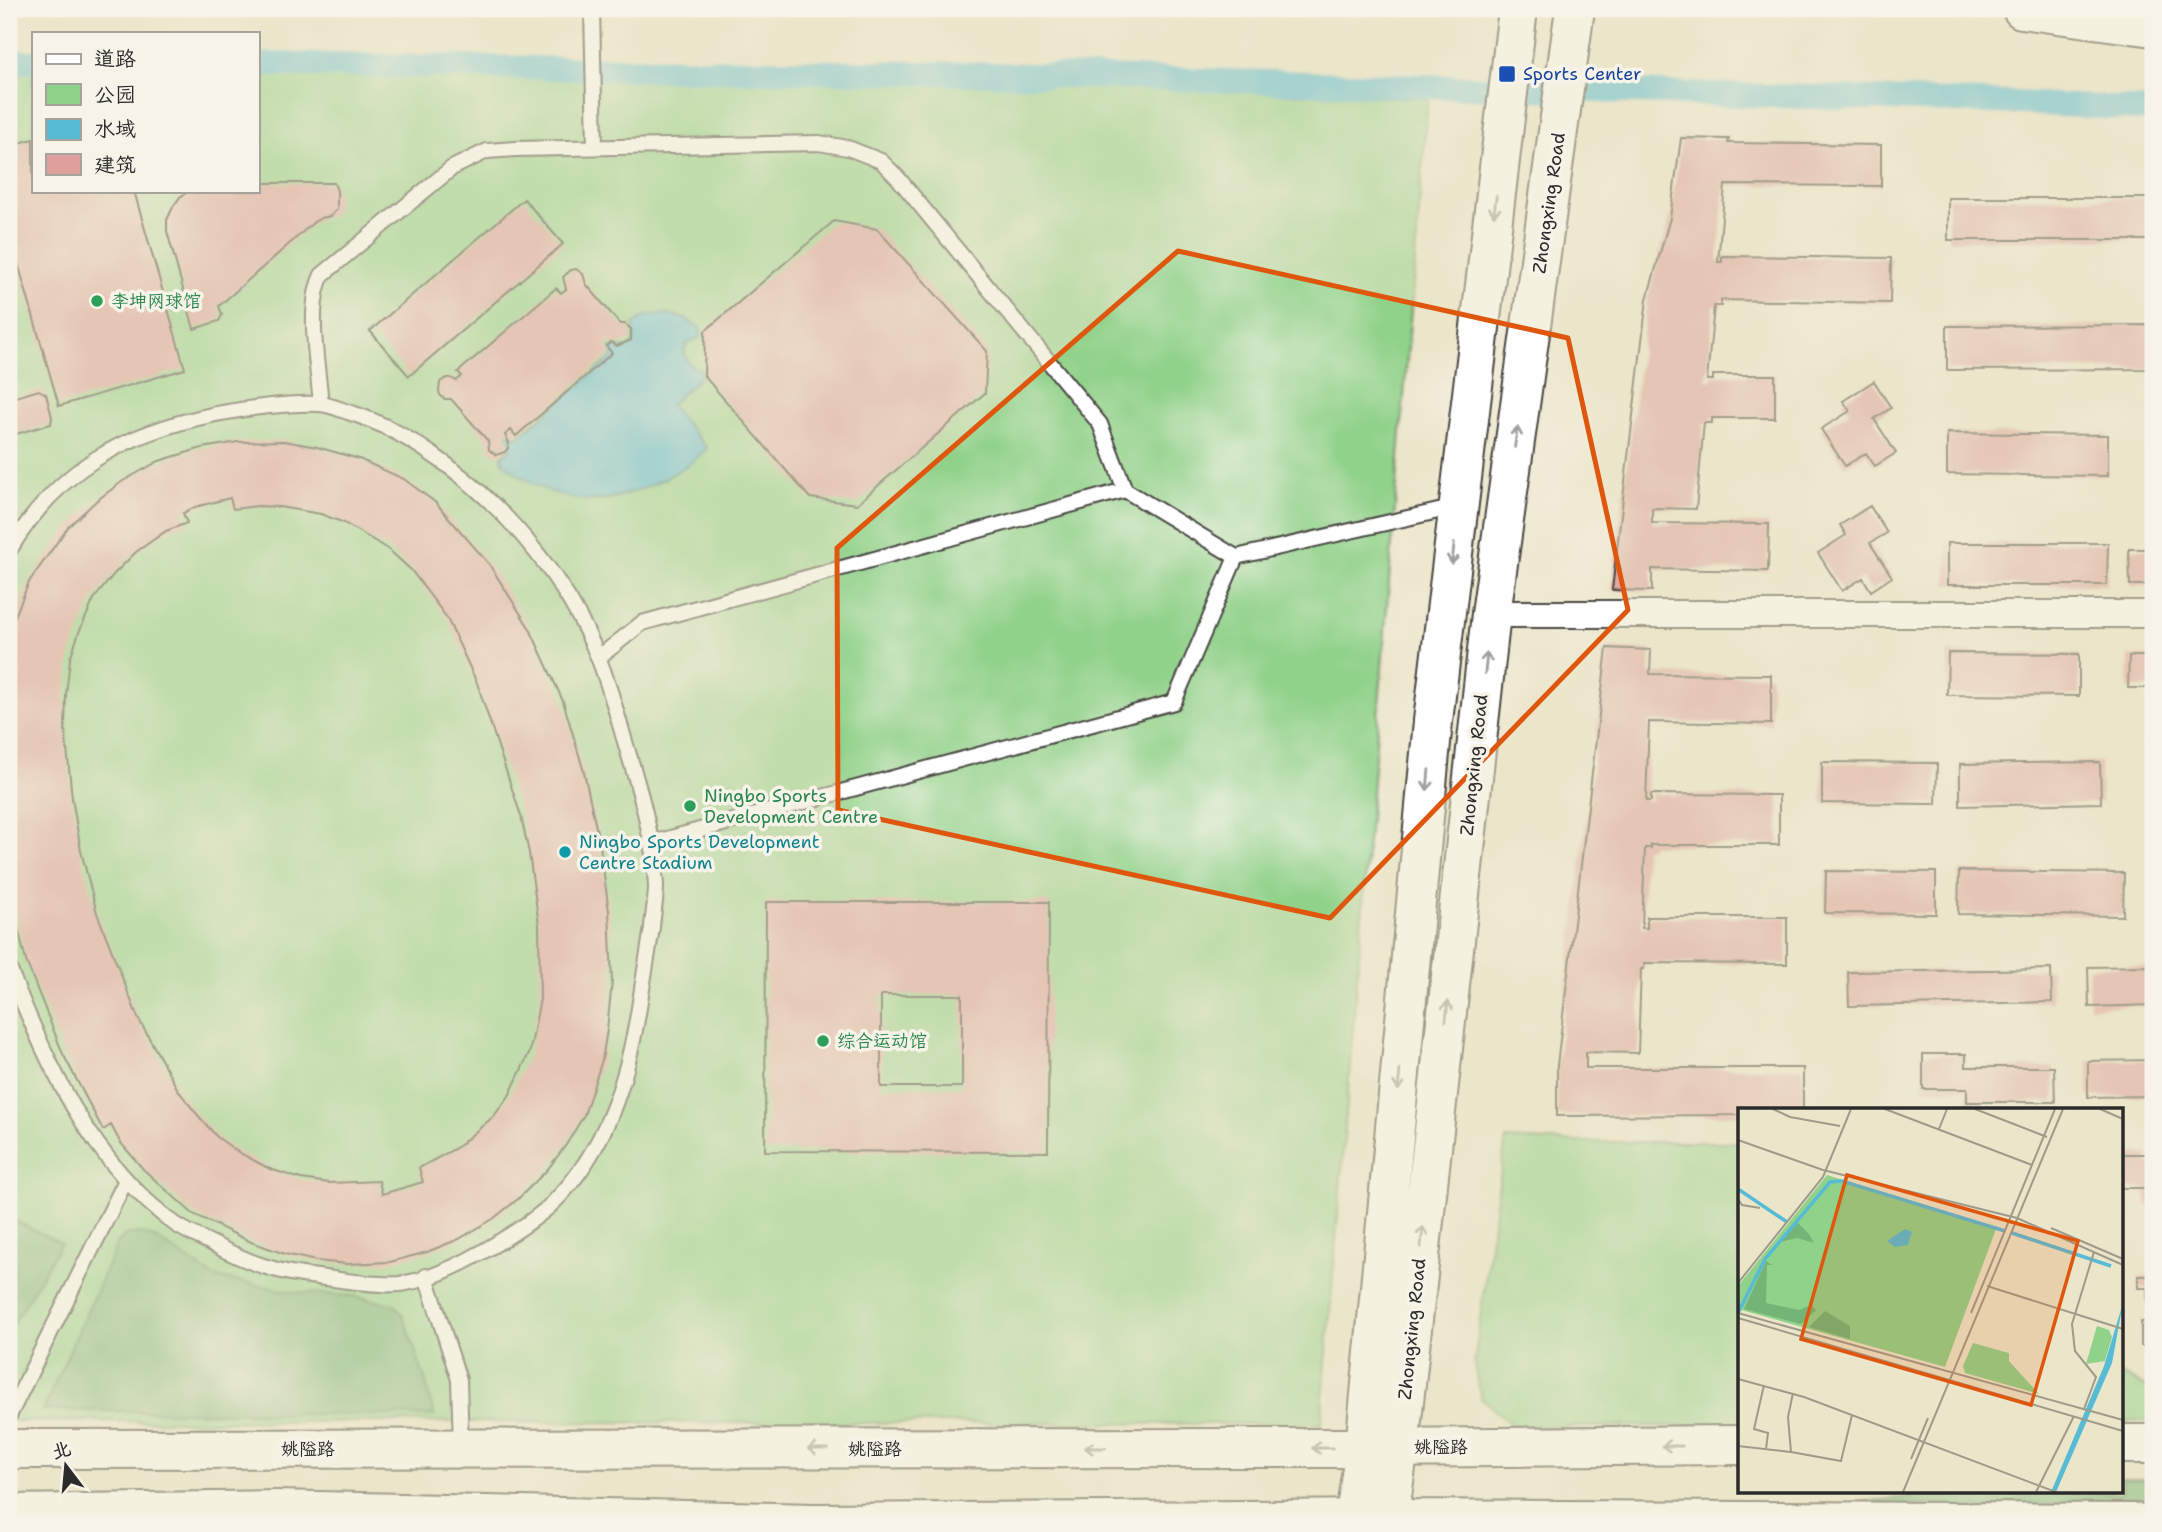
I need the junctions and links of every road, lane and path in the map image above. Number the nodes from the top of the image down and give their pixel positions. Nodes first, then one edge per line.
1 (592, 9) edge
2 (2022, 9) edge
3 (2106, 14) edge
4 (1516, 23) edge
5 (1573, 24) edge
6 (2153, 27) edge
7 (595, 147) junction
8 (321, 404) junction
9 (1125, 490) junction
10 (1459, 506) junction
11 (9, 551) edge
12 (1236, 557) junction
13 (1491, 614) junction
14 (2153, 614) edge
15 (598, 658) junction
16 (652, 843) junction
17 (9, 968) edge
18 (126, 1180) junction
19 (426, 1276) junction
20 (9, 1416) edge
21 (2124, 1444) edge
22 (2153, 1444) edge
23 (1738, 1446) edge
24 (1382, 1448) junction
25 (9, 1449) edge
26 (461, 1449) junction
27 (9, 1514) edge
28 (1371, 1521) edge
29 (2136, 1523) edge

1 - 7 lane
2 - 3 main road
3 - 6 main road
4 -> 10 main road, Zhongxing Road
13 -> 5 main road, Zhongxing Road
7 - 8 lane
7 - 9 lane
8 - 11 lane
8 - 15 lane
9 - 12 lane
9 - 15 lane
10 - 12 lane
10 -> 24 main road, Zhongxing Road
12 - 16 lane
13 - 14 street
24 -> 13 main road, Zhongxing Road
15 - 16 lane
16 - 19 lane
17 - 18 lane
18 - 19 lane
18 - 20 lane
19 - 26 lane
21 - 22 main road
23 -> 24 main road, 姚隘路
24 -> 26 main road, 姚隘路
24 - 28 main road, Zhongxing Road
25 - 26 main road, 姚隘路
27 - 28 main road
28 - 29 main road

